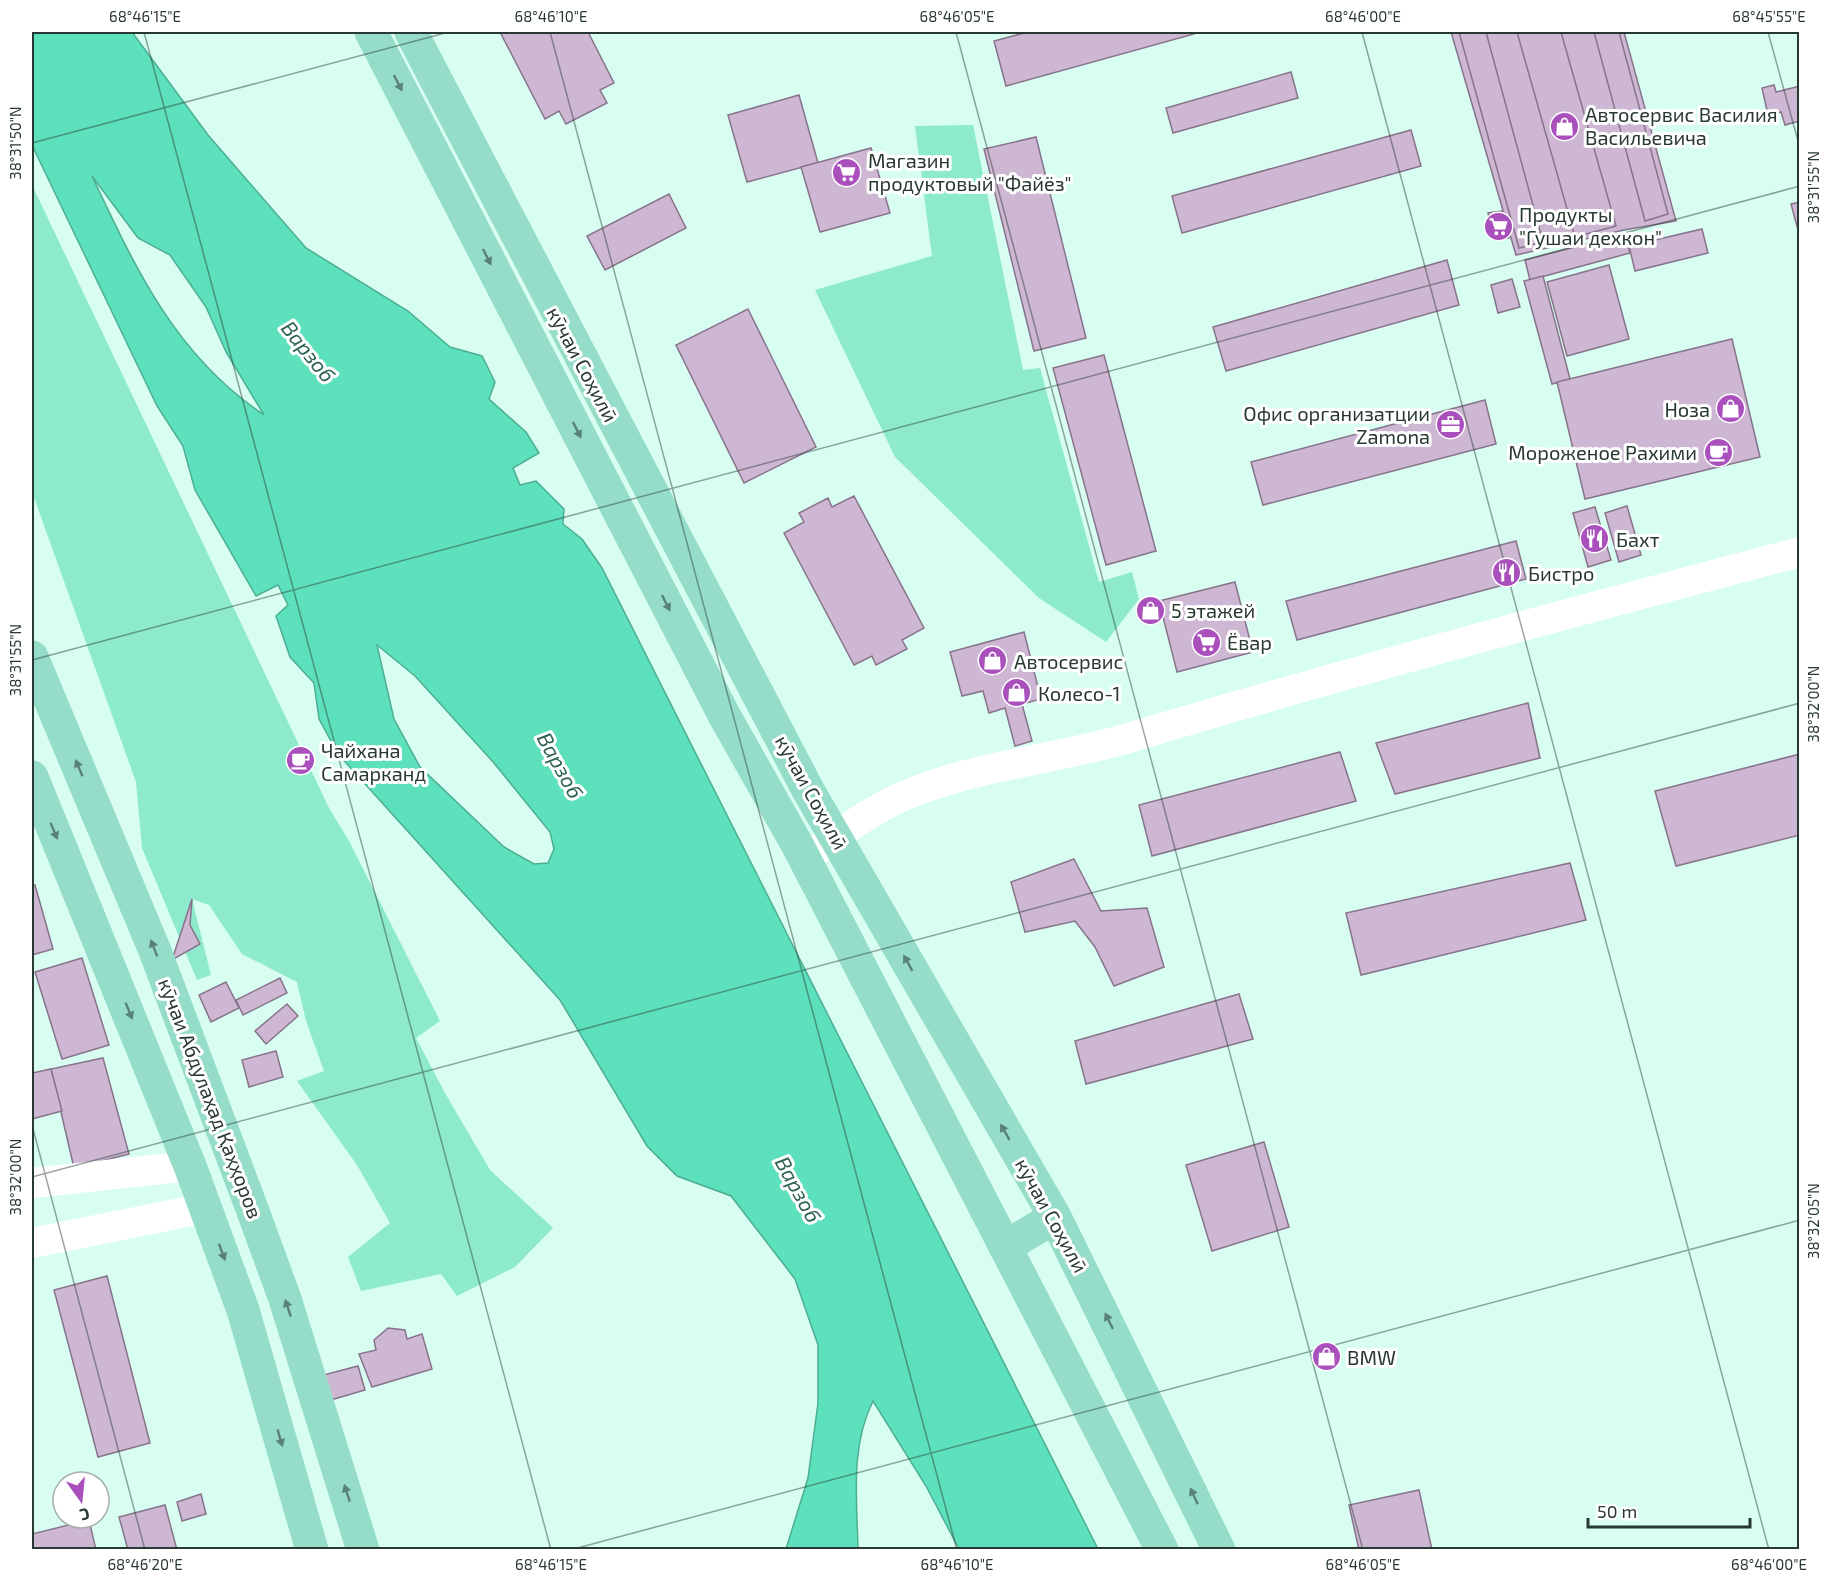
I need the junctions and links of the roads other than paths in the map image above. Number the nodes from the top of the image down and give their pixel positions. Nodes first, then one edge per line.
1 (371, 32) edge
2 (411, 32) edge
3 (1800, 552) edge
4 (32, 657) edge
5 (32, 777) edge
6 (836, 836) junction
7 (804, 860) junction
8 (190, 1166) junction
9 (32, 1183) edge
10 (206, 1208) junction
11 (1055, 1217) junction
12 (32, 1243) edge
13 (1005, 1247) junction
14 (312, 1550) edge
15 (363, 1550) edge
16 (1161, 1550) edge
17 (1219, 1550) edge

1 -> 7 main road
2 - 6 main road, кӯчаи Соҳилӣ
3 - 6 street
15 -> 4 main road, кӯчаи Абдулаҳад Қаҳҳоров
5 -> 8 main road
6 - 7 street
11 -> 6 main road, кӯчаи Соҳилӣ
7 - 13 main road
8 - 9 street
8 - 10 main road
10 - 12 street
10 -> 14 main road
11 - 13 main road
17 -> 11 main road, кӯчаи Соҳилӣ
13 - 16 main road

